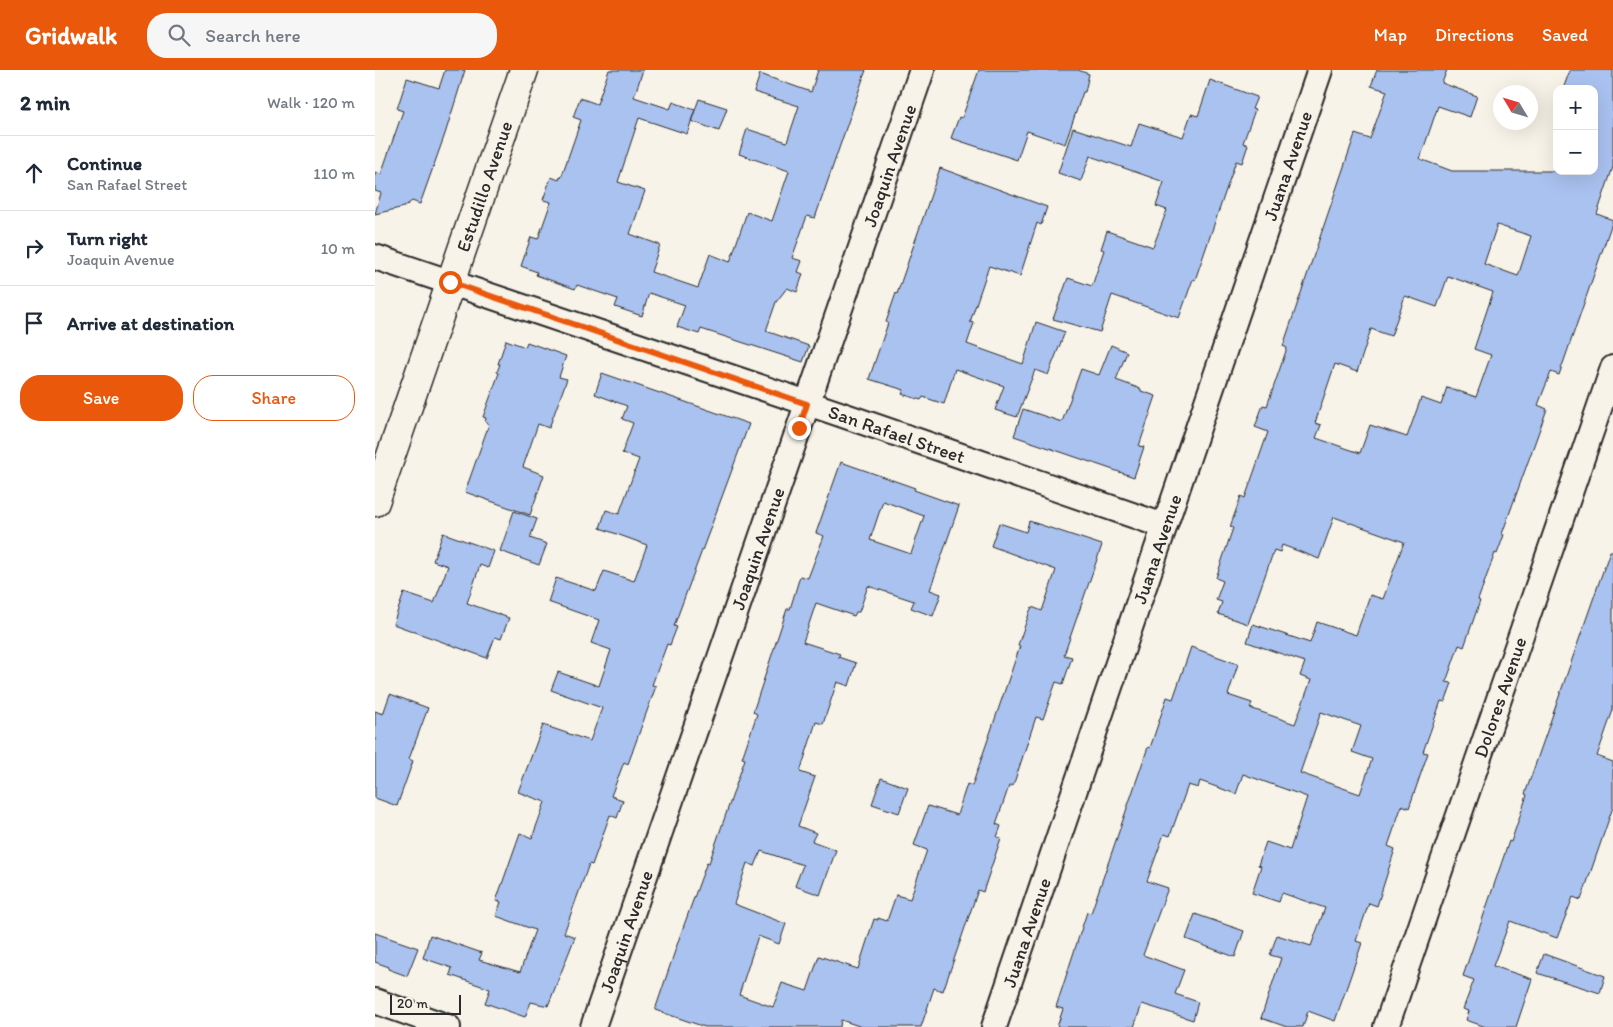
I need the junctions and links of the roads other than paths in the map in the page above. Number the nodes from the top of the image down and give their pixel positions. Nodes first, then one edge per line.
1 (524, 70) edge
2 (923, 70) edge
3 (1320, 70) edge
4 (375, 256) edge
5 (450, 282) junction
6 (1613, 368) edge
7 (807, 404) junction
8 (375, 502) edge
9 (1164, 526) junction
10 (375, 1002) edge
11 (447, 1027) edge
12 (593, 1027) edge
13 (994, 1027) edge
14 (1386, 1027) edge

1 - 5 street, Estudillo Avenue
2 - 7 street, Joaquin Avenue
3 - 9 street, Juana Avenue
4 - 5 street, San Rafael Street
5 - 7 street, San Rafael Street
5 - 8 street, Estudillo Avenue
6 - 14 street, Dolores Avenue
7 - 9 street, San Rafael Street
7 - 12 street, Joaquin Avenue
9 - 13 street, Juana Avenue
10 - 11 street

